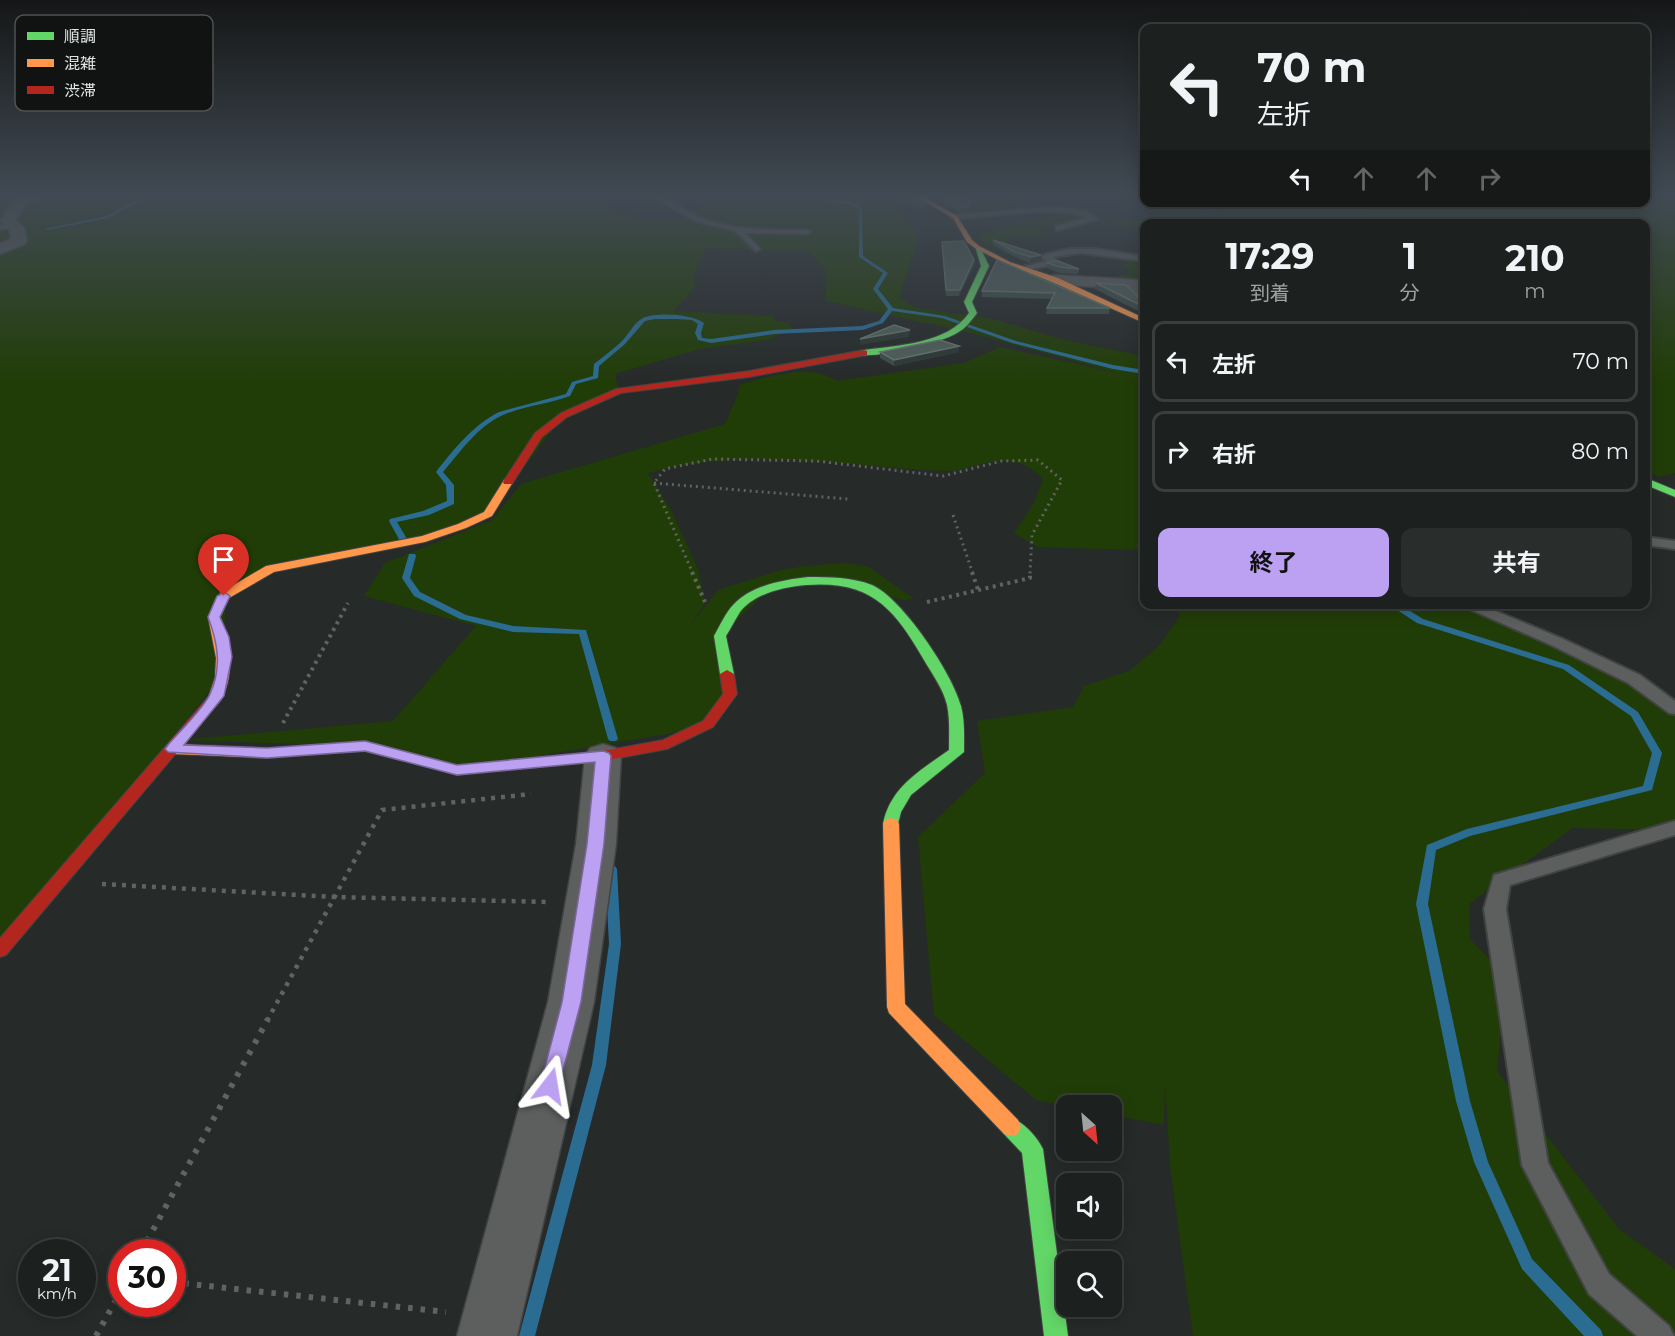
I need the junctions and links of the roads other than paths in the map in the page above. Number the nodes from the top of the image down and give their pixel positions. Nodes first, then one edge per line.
1 (981, 257) edge
2 (999, 257) edge
3 (1047, 257) edge
4 (1022, 268) junction
5 (1055, 280) junction
6 (1140, 292) edge
7 (1140, 319) edge
8 (1650, 483) edge
9 (1675, 494) edge
10 (1650, 542) edge
11 (1675, 545) edge
12 (1477, 609) edge
13 (1675, 709) edge
14 (173, 749) junction
15 (603, 756) junction
16 (1675, 828) edge
17 (0, 950) edge
18 (469, 1324) edge
19 (1056, 1336) edge
20 (1659, 1336) edge

1 - 14 street
2 - 4 street
3 - 4 lane
4 - 5 street
5 - 6 street
5 - 7 street
8 - 9 street
10 - 11 lane
12 - 13 lane
14 - 15 street
14 - 17 street
15 - 18 street
15 - 19 street
16 - 20 lane

